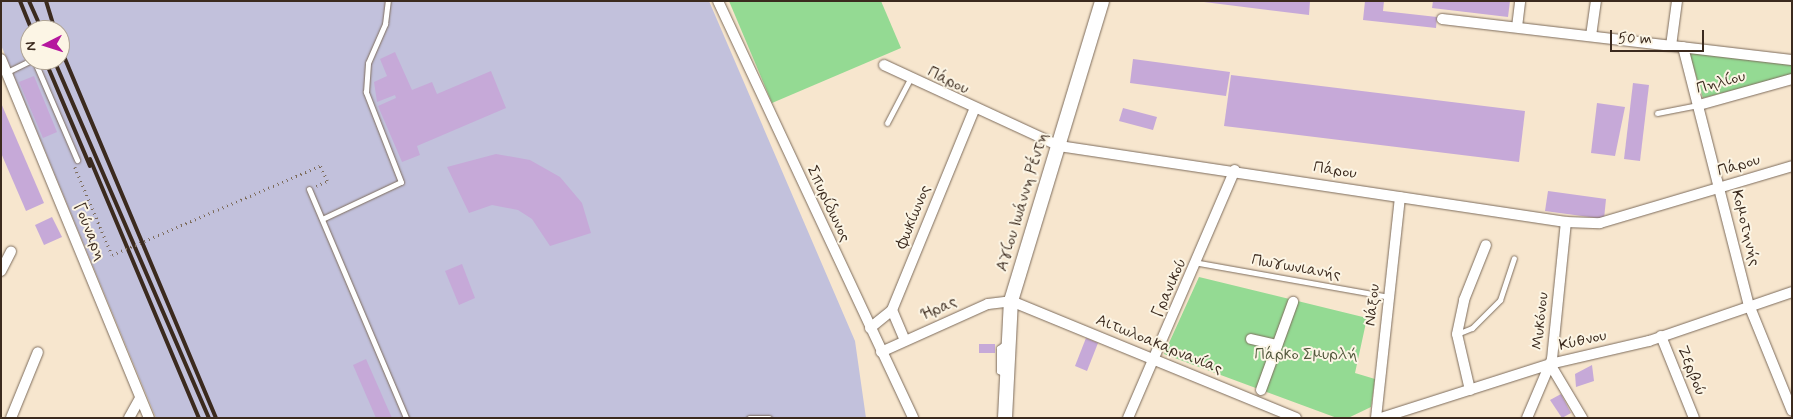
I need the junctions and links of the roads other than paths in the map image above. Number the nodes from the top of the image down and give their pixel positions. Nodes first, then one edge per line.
1 (388, 1) edge
2 (718, 1) edge
3 (1102, 1) edge
4 (1520, 1) edge
5 (1596, 1) edge
6 (1677, 1) edge
7 (1442, 19) dead end
8 (1517, 28) junction
9 (1591, 36) junction
10 (1671, 46) junction
11 (1683, 47) junction
12 (1, 59) edge
13 (1790, 60) edge
14 (884, 65) dead end
15 (20, 66) edge
16 (37, 70) edge
17 (4, 73) edge
18 (1792, 73) edge
19 (910, 79) junction
20 (1792, 79) edge
21 (1699, 105) junction
22 (974, 110) junction
23 (1657, 113) dead end
24 (886, 123) dead end
25 (1058, 146) junction
26 (77, 160) road end
27 (1792, 166) edge
28 (1235, 170) junction
29 (1720, 187) junction
30 (309, 189) dead end
31 (1400, 196) junction
32 (322, 219) junction
33 (1566, 222) junction
34 (1486, 245) dead end
35 (11, 251) dead end
36 (1514, 258) dead end
37 (1199, 263) junction
38 (1, 271) edge
39 (1792, 292) edge
40 (1388, 297) junction
41 (1011, 301) junction
42 (1293, 302) dead end
43 (1749, 305) junction
44 (892, 310) junction
45 (870, 328) junction
46 (1457, 334) junction
47 (1660, 336) junction
48 (1252, 339) dead end
49 (905, 340) junction
50 (1276, 345) junction
51 (38, 352) dead end
52 (882, 352) junction
53 (1155, 359) junction
54 (1550, 364) junction
55 (1261, 390) dead end
56 (1470, 390) junction
57 (140, 398) junction
58 (1792, 411) edge
59 (11, 418) edge
60 (129, 418) edge
61 (149, 418) edge
62 (406, 418) edge
63 (749, 418) edge
64 (769, 418) edge
65 (913, 418) edge
66 (1006, 418) edge
67 (1128, 418) edge
68 (1296, 418) edge
69 (1376, 418) edge
70 (1381, 418) edge
71 (1527, 418) edge
72 (1582, 418) edge
73 (1694, 418) edge

1 - 32 lane
2 - 45 street, Σπυρίδωνος
3 - 25 street, Αγίου Ιωάννη Ρέντη
4 - 8 street
5 - 9 street
6 - 10 street
7 - 8 street
8 - 9 street
9 - 10 street
10 - 11 street
11 - 13 street
11 - 21 street, Κομοτηνής
12 - 17 street, Γούναρη
13 - 18 street
14 - 19 street, Πάρου
15 - 17 lane
16 - 26 lane
17 - 57 street, Γούναρη
19 - 22 street, Πάρου
19 - 24 lane
20 - 21 street, Πηλίου
21 - 23 lane, Πηλίου
21 - 29 street, Κομοτηνής
22 - 25 street, Πάρου
22 - 44 street, Φωκίωνος
25 - 28 street, Πάρου
25 - 41 street, Αγίου Ιωάννη Ρέντη
27 - 29 street, Πάρου
28 - 31 street, Πάρου
28 - 37 street, Γρανικού
29 - 33 street, Πάρου
29 - 43 street, Κομοτηνής
30 - 32 lane
31 - 33 street, Πάρου
31 - 40 street, Νάξου
32 - 62 lane
33 - 54 street, Μυκόνου
34 - 46 street
35 - 38 street
36 - 46 lane
37 - 40 lane, Πωγωνιανής
37 - 53 street, Γρανικού
39 - 43 street, Κύθνου
40 - 69 street, Νάξου
41 - 49 street, Ήρας
41 - 53 street, Αιτωλοακαρνανίας
41 - 66 street, Αγίου Ιωάννη Ρέντη
42 - 50 street
43 - 47 street, Κύθνου
43 - 58 street, Κομοτηνής
44 - 45 street, Φωκίωνος
44 - 49 street
45 - 52 street, Σπυρίδωνος
46 - 56 street
47 - 54 street, Κύθνου
47 - 73 street, Ζερβού
48 - 50 street
49 - 52 street, Ήρας
50 - 55 street
51 - 59 street
52 - 65 street, Σπυρίδωνος
53 - 67 street, Γρανικού
53 - 68 street, Αιτωλοακαρνανίας
54 - 56 street, Κύθνου
54 - 71 street, Μυκόνου
54 - 72 street
56 - 70 street, Κύθνου
57 - 60 street
57 - 61 street, Γούναρη
63 - 64 lane

